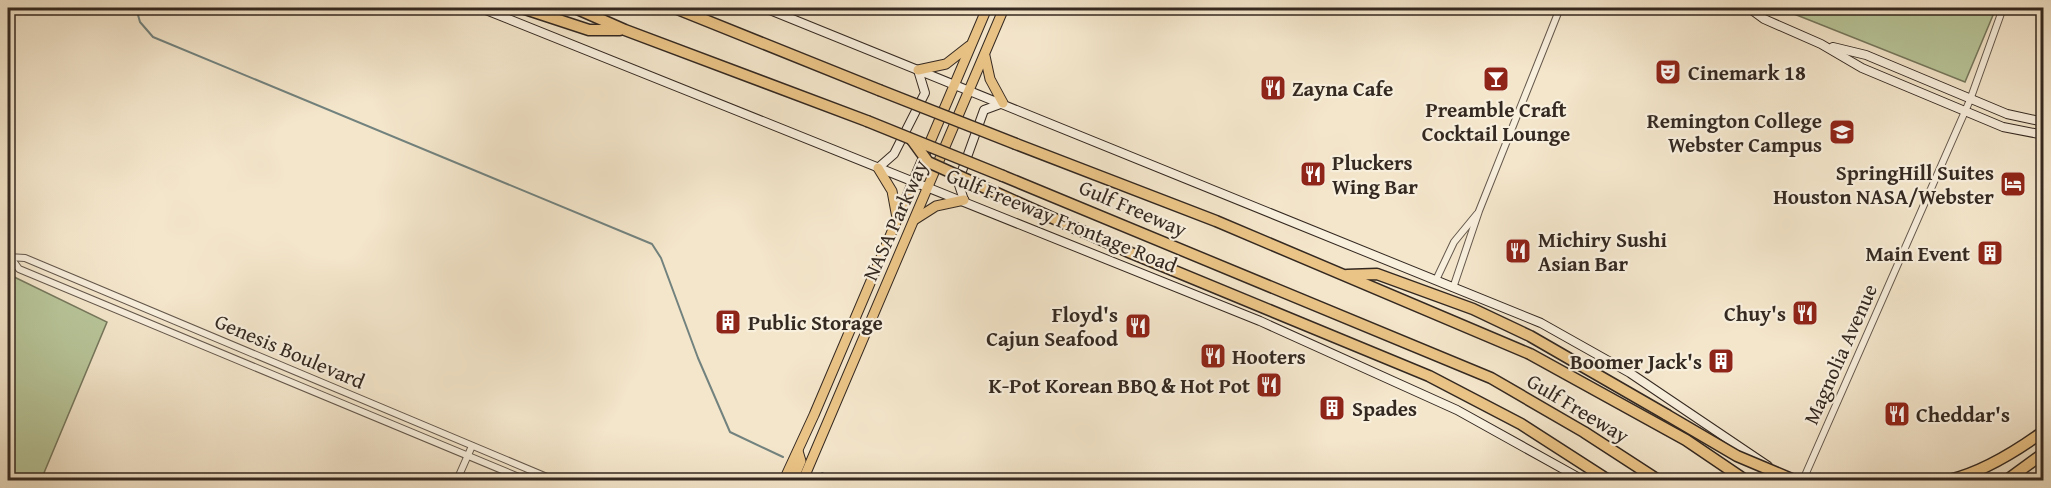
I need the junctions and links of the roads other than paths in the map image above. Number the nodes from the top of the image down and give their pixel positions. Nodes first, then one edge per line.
1 (481, 8) edge
2 (522, 8) edge
3 (575, 8) edge
4 (675, 8) edge
5 (765, 8) edge
6 (987, 8) edge
7 (1004, 8) edge
8 (1560, 8) edge
9 (1749, 8) edge
10 (2003, 8) edge
11 (625, 30) junction
12 (971, 45) junction
13 (1821, 45) junction
14 (985, 54) junction
15 (918, 70) junction
16 (954, 84) junction
17 (969, 91) junction
18 (1970, 100) junction
19 (1003, 103) junction
20 (1965, 112) junction
21 (2043, 122) edge
22 (2043, 135) edge
23 (912, 139) junction
24 (878, 168) junction
25 (915, 180) junction
26 (930, 186) junction
27 (964, 200) junction
28 (1479, 211) junction
29 (914, 220) junction
30 (897, 221) junction
31 (9, 258) edge
32 (1340, 275) junction
33 (1436, 280) junction
34 (1453, 288) junction
35 (242, 349) junction
36 (237, 359) junction
37 (356, 397) junction
38 (352, 407) junction
39 (814, 415) junction
40 (829, 422) junction
41 (2043, 431) edge
42 (472, 446) junction
43 (798, 451) junction
44 (2043, 453) edge
45 (468, 456) junction
46 (2043, 472) edge
47 (457, 480) edge
48 (526, 480) edge
49 (554, 480) edge
50 (784, 480) edge
51 (793, 480) edge
52 (803, 480) edge
53 (1583, 480) edge
54 (1608, 480) edge
55 (1658, 480) edge
56 (1745, 480) edge
57 (1789, 480) edge
58 (1794, 480) edge
59 (1803, 480) edge
60 (1948, 480) edge
61 (2007, 480) edge
62 (2039, 480) edge

1 - 24 main road, Gulf Freeway Frontage Road
2 - 11 highway
3 - 11 highway, Gulf Freeway
4 - 32 highway, Gulf Freeway, bridge
5 - 15 main road
6 - 12 main road, NASA Parkway
7 - 14 main road, NASA Parkway
8 - 28 street
9 - 13 main road
10 - 18 street, Magnolia Avenue
11 - 23 highway, Gulf Freeway, bridge
12 - 15 main road
12 - 16 main road, NASA Parkway
13 - 18 main road
13 - 20 main road
14 - 17 main road, NASA Parkway
14 - 19 main road
15 - 16 main road
15 - 24 main road
16 - 17 main road
16 - 25 main road, NASA Parkway
17 - 19 main road
17 - 26 main road, NASA Parkway
18 - 20 street, Magnolia Avenue
18 - 21 main road
19 - 27 main road
19 - 33 main road
20 - 22 main road
20 - 59 street, Magnolia Avenue
23 - 54 highway, bridge
23 - 55 highway, Gulf Freeway, bridge
24 - 25 main road, Gulf Freeway Frontage Road
24 - 30 main road
25 - 26 main road, Gulf Freeway Frontage Road
25 - 30 main road, NASA Parkway
26 - 27 main road, Gulf Freeway Frontage Road
26 - 29 main road, NASA Parkway
27 - 29 main road
27 - 53 main road, Gulf Freeway Frontage Road
28 - 33 street
28 - 34 street
29 - 40 main road, NASA Parkway
30 - 39 main road, NASA Parkway
31 - 35 street, Genesis Boulevard
31 - 36 street, Genesis Boulevard
32 - 56 highway, Gulf Freeway
32 - 58 highway, bridge
33 - 34 main road
34 - 57 main road
35 - 36 street
35 - 37 street, Genesis Boulevard
36 - 38 street, Genesis Boulevard
37 - 38 street
37 - 42 street, Genesis Boulevard
38 - 45 street, Genesis Boulevard
39 - 40 main road
39 - 43 main road, NASA Parkway
40 - 52 main road, NASA Parkway
41 - 60 highway
42 - 45 street
42 - 49 street, Genesis Boulevard
43 - 50 main road, NASA Parkway
43 - 51 main road, NASA Parkway
44 - 61 highway
45 - 47 street
45 - 48 street, Genesis Boulevard
46 - 62 main road

